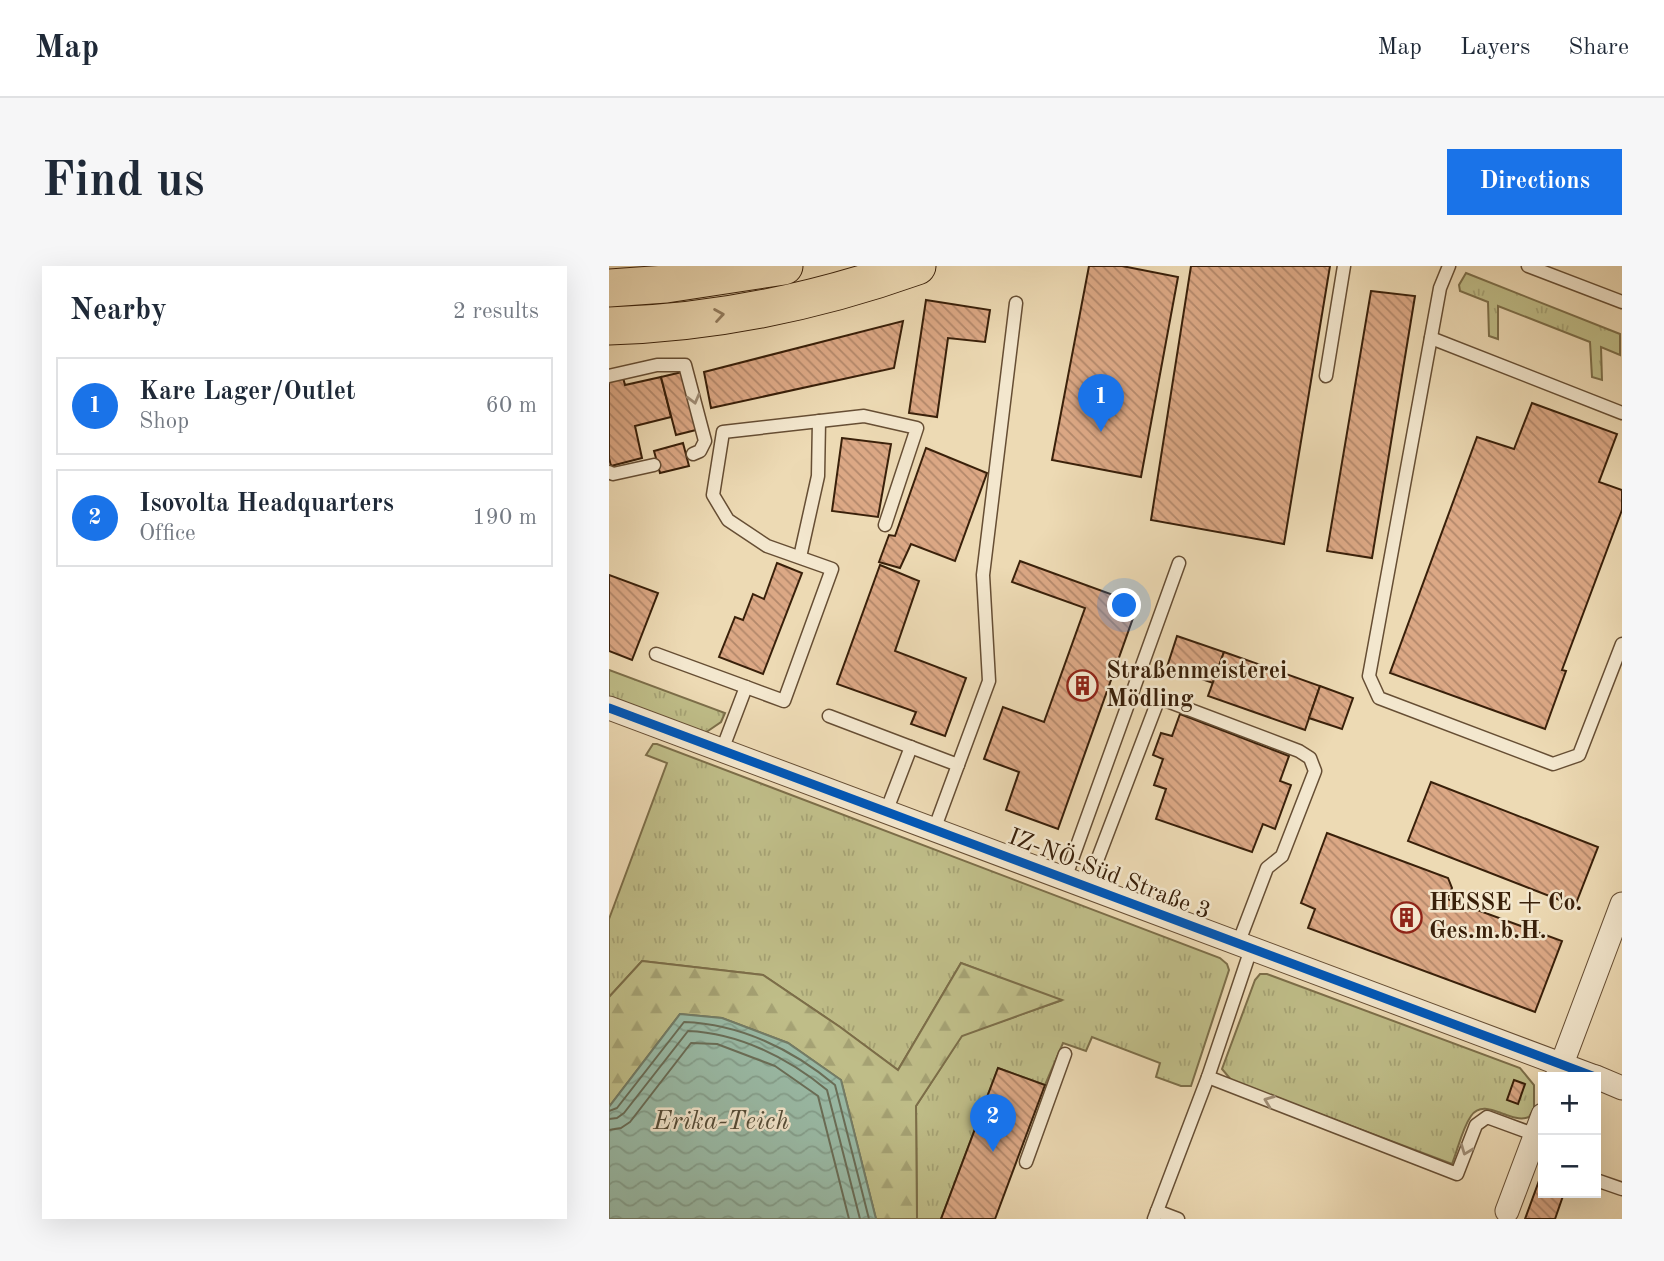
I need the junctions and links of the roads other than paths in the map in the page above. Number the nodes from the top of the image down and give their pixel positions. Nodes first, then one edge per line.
1 (784, 266) edge
2 (917, 266) edge
3 (1344, 266) edge
4 (1449, 266) edge
5 (1528, 266) edge
6 (609, 288) edge
7 (1622, 302) edge
8 (1016, 303) dead end
9 (651, 325) junction
10 (609, 326) edge
11 (1431, 338) junction
12 (609, 343) edge
13 (609, 376) edge
14 (1326, 376) dead end
15 (1622, 413) edge
16 (819, 421) junction
17 (693, 454) dead end
18 (654, 465) dead end
19 (609, 472) edge
20 (885, 525) dead end
21 (800, 557) junction
22 (1179, 563) dead end
23 (1622, 644) edge
24 (656, 654) dead end
25 (1616, 677) edge
26 (745, 687) junction
27 (609, 708) edge
28 (829, 716) dead end
29 (911, 747) junction
30 (722, 750) junction
31 (958, 765) junction
32 (886, 812) junction
33 (934, 830) junction
34 (1065, 879) junction
35 (1087, 887) junction
36 (1622, 904) edge
37 (1245, 947) junction
38 (1065, 1054) dead end
39 (1560, 1071) edge
40 (1208, 1077) junction
41 (1601, 1079) edge
42 (1622, 1088) edge
43 (1538, 1141) edge
44 (1026, 1161) dead end
45 (1601, 1182) edge
46 (1622, 1189) edge
47 (1156, 1215) edge
48 (1506, 1215) edge
49 (1178, 1219) edge

1 - 6 main road
9 -> 2 main road
3 - 14 lane
4 - 11 lane
5 - 7 lane
8 - 31 lane
9 - 10 main road
9 - 12 street
11 - 15 lane
11 - 25 lane
13 -> 17 lane
16 - 20 lane
16 - 21 lane
16 - 21 lane
18 - 19 lane
21 - 26 lane
22 - 34 lane
23 - 25 lane
24 - 26 lane
26 - 30 lane
27 - 30 street, IZ-NÖ-Süd Straße 3
28 - 29 lane
29 - 31 lane
29 - 32 lane
30 - 32 street, IZ-NÖ-Süd Straße 3
31 - 33 lane
32 - 33 street, IZ-NÖ-Süd Straße 3
33 - 34 street, IZ-NÖ-Süd Straße 3
34 - 35 street, IZ-NÖ-Süd Straße 3
35 - 37 street, IZ-NÖ-Süd Straße 3
35 - 37 lane
36 - 39 street
37 - 39 street, IZ-NÖ-Süd Straße 3
37 - 40 lane
38 - 44 lane
43 -> 40 lane
40 - 47 lane
41 - 42 street, IZ-NÖ-Süd Straße 3
43 - 48 street
45 - 46 lane
47 - 49 lane

